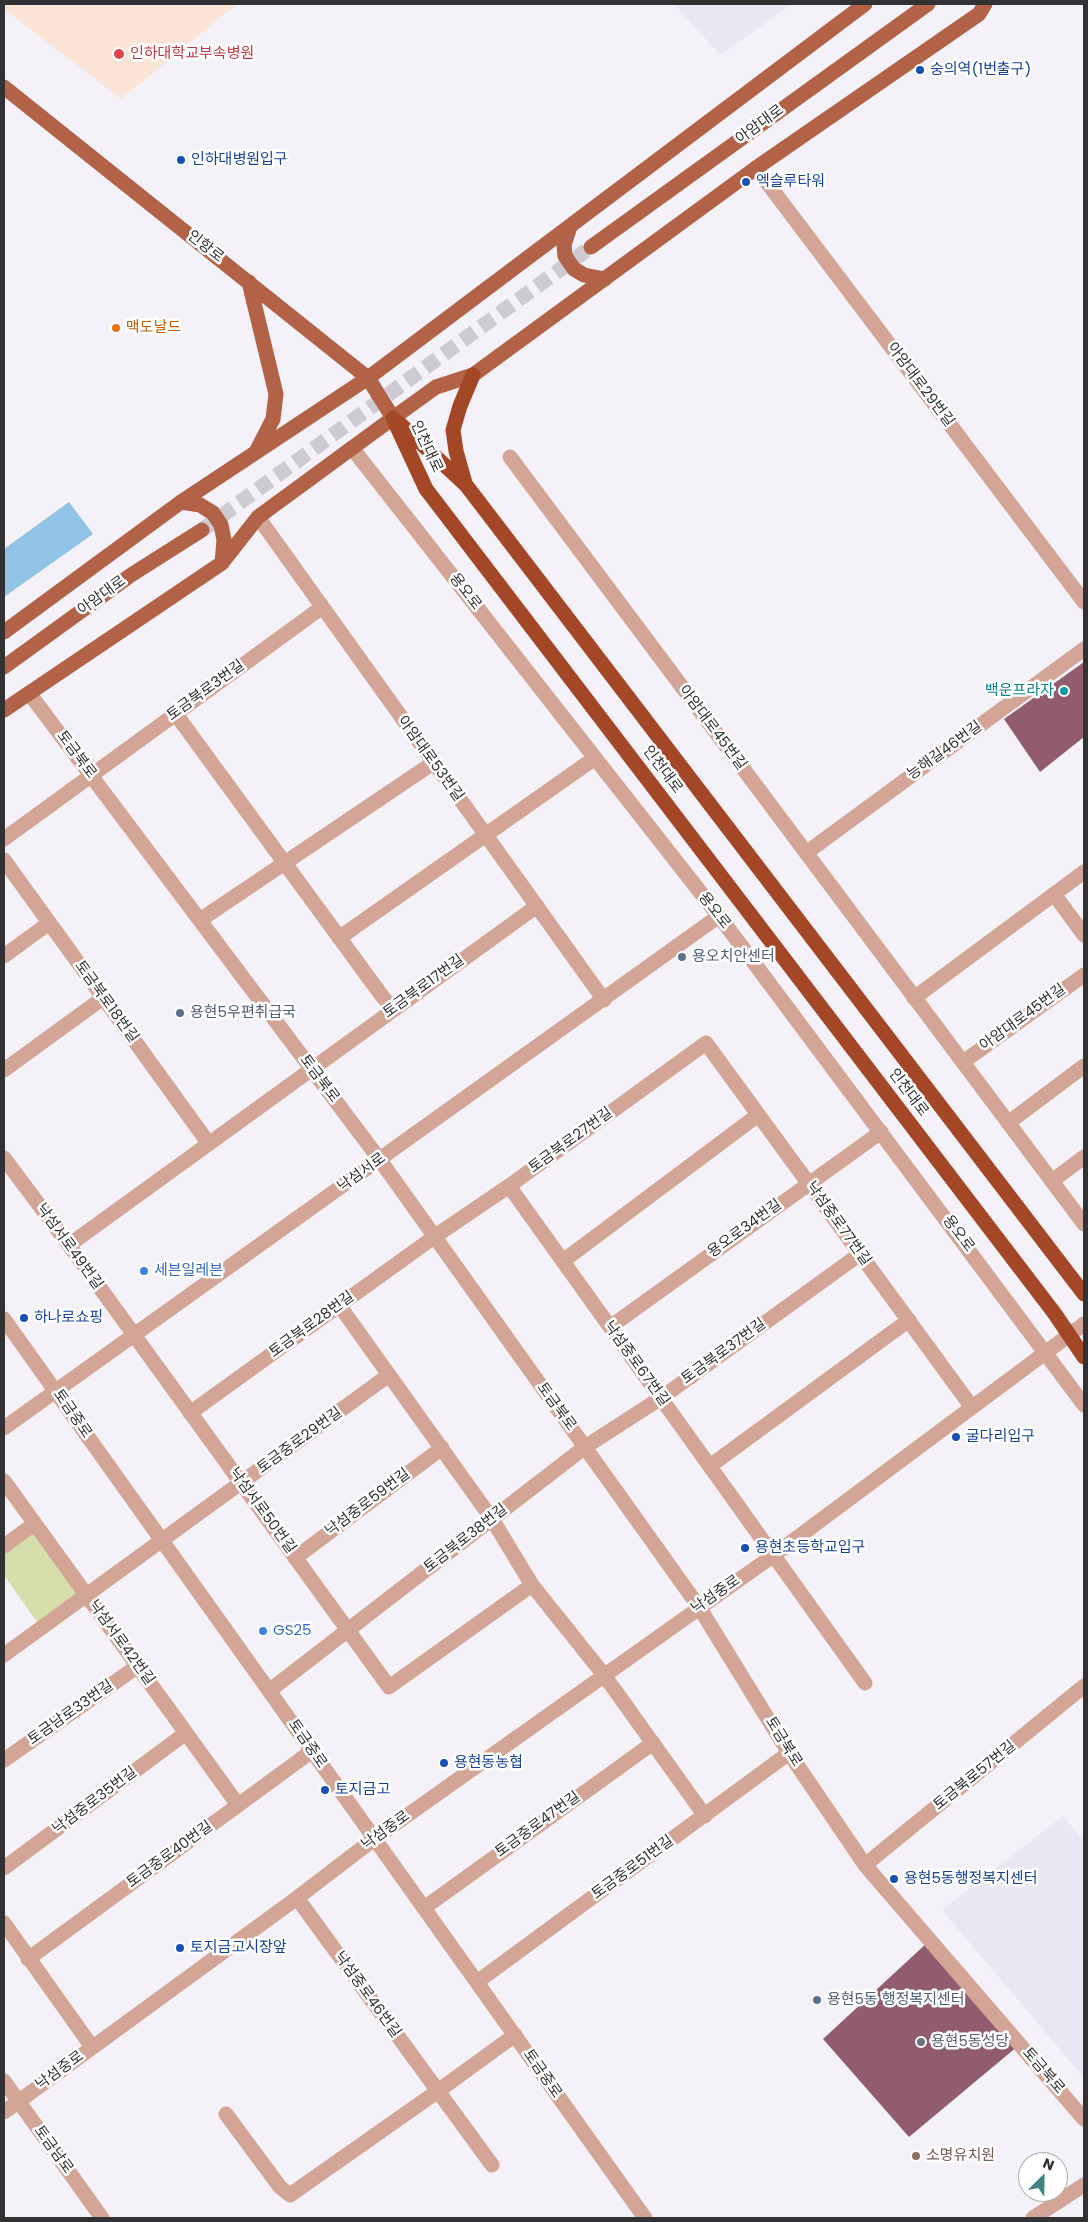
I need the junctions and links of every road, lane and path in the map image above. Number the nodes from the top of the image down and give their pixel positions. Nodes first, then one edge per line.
1 (865, 4) edge
2 (928, 4) edge
3 (985, 4) edge
4 (4, 87) edge
5 (756, 168) junction
6 (570, 227) junction
7 (591, 247) tunnel mouth
8 (604, 278) junction
9 (249, 282) junction
10 (473, 375) junction
11 (368, 378) junction
12 (393, 418) junction
13 (352, 448) junction
14 (256, 451) junction
15 (510, 457) dead end
16 (466, 485) junction
17 (181, 502) junction
18 (258, 517) junction
19 (202, 530) tunnel mouth
20 (222, 563) junction
21 (1084, 602) edge
22 (321, 608) junction
23 (4, 632) edge
24 (1084, 649) edge
25 (4, 667) edge
26 (29, 693) junction
27 (4, 710) edge
28 (174, 713) junction
29 (595, 758) junction
30 (433, 762) junction
31 (90, 774) junction
32 (485, 834) junction
33 (4, 838) edge
34 (806, 853) junction
35 (4, 860) edge
36 (285, 863) junction
37 (1084, 872) edge
38 (1054, 894) junction
39 (536, 906) junction
40 (719, 916) junction
41 (200, 920) junction
42 (49, 923) junction
43 (1084, 935) edge
44 (340, 938) junction
45 (4, 956) edge
46 (1084, 975) edge
47 (103, 998) junction
48 (914, 998) junction
49 (604, 1000) junction
50 (393, 1009) junction
51 (706, 1043) joint
52 (963, 1062) junction
53 (1084, 1066) edge
54 (311, 1068) junction
55 (4, 1070) edge
56 (758, 1115) junction
57 (1008, 1123) junction
58 (881, 1132) junction
59 (209, 1144) junction
60 (1084, 1157) edge
61 (4, 1158) edge
62 (380, 1160) junction
63 (1052, 1181) junction
64 (808, 1183) junction
65 (509, 1186) junction
66 (1084, 1224) edge
67 (434, 1237) junction
68 (69, 1245) junction
69 (860, 1254) junction
70 (563, 1262) junction
71 (1084, 1294) edge
72 (339, 1305) junction
73 (4, 1319) edge
74 (909, 1320) junction
75 (1084, 1324) edge
76 (610, 1327) junction
77 (134, 1336) junction
78 (1046, 1351) junction
79 (1082, 1355) edge
80 (389, 1375) junction
81 (55, 1391) junction
82 (661, 1398) junction
83 (1084, 1405) edge
84 (971, 1406) junction
85 (190, 1413) junction
86 (4, 1428) edge
87 (585, 1447) junction
88 (442, 1448) junction
89 (710, 1466) junction
90 (4, 1481) edge
91 (242, 1484) junction
92 (492, 1519) junction
93 (34, 1524) junction
94 (162, 1540) junction
95 (4, 1546) edge
96 (774, 1555) junction
97 (295, 1558) junction
98 (532, 1585) junction
99 (86, 1595) junction
100 (699, 1607) junction
101 (348, 1631) junction
102 (4, 1655) edge
103 (138, 1666) junction
104 (604, 1675) junction
105 (865, 1683) dead end
106 (1084, 1686) edge
107 (269, 1691) junction
108 (186, 1733) junction
109 (653, 1743) junction
110 (312, 1751) junction
111 (789, 1753) junction
112 (4, 1760) edge
113 (238, 1805) junction
114 (705, 1816) junction
115 (374, 1839) junction
116 (865, 1866) junction
117 (4, 1868) edge
118 (297, 1898) junction
119 (424, 1908) junction
120 (4, 1923) edge
121 (28, 1958) junction
122 (477, 1982) junction
123 (515, 2035) junction
124 (92, 2047) junction
125 (4, 2081) edge
126 (438, 2091) junction
127 (18, 2102) junction
128 (4, 2112) edge
129 (226, 2114) dead end
130 (1084, 2119) edge
131 (492, 2165) dead end
132 (1084, 2184) edge
133 (102, 2218) edge
134 (645, 2218) edge
135 (1033, 2218) edge

1 - 6 main road
2 - 7 main road, 아암대로
3 - 5 main road
4 - 9 main road, 인항로
5 - 8 main road
5 - 21 street, 아암대로29번길
6 - 8 main road
6 - 11 main road
8 - 10 main road
9 - 11 main road, 인항로
9 - 14 main road
10 - 12 main road
10 - 16 highway
11 - 12 main road, 인항로
11 - 14 main road
12 - 13 main road
12 - 16 highway, 인천대로
12 - 79 highway, 인천대로
13 - 18 main road
13 - 29 street, 용오로
14 - 17 main road
15 - 34 street, 아암대로45번길
16 - 71 highway, 인천대로
17 - 20 main road
17 - 23 main road
18 - 20 main road
18 - 22 street, 아암대로53번길
19 - 25 main road, 아암대로
20 - 26 main road
22 - 28 street, 토금북로3번길
22 - 30 street, 아암대로53번길
24 - 34 street, 능해길46번길
26 - 27 main road
26 - 31 street, 토금북로
28 - 31 street, 토금북로3번길
28 - 36 street
29 - 32 street
29 - 40 street, 용오로
30 - 32 street, 아암대로53번길
30 - 36 street
31 - 33 street, 토금북로3번길
31 - 41 street, 토금북로
32 - 39 street, 아암대로53번길
32 - 44 street
34 - 48 street, 아암대로45번길
35 - 42 street, 토금북로18번길
36 - 41 street
36 - 44 street
37 - 38 street
38 - 43 street
38 - 48 street
39 - 49 street, 아암대로53번길
39 - 50 street, 토금북로17번길
40 - 49 street, 낙섬서로
40 - 58 street, 용오로
41 - 54 street, 토금북로
42 - 45 street
42 - 47 street, 토금북로18번길
44 - 50 street
46 - 52 street, 아암대로45번길
47 - 55 street
47 - 59 street, 토금북로18번길
48 - 52 street, 아암대로45번길
49 - 62 street, 낙섬서로
50 - 54 street, 토금북로17번길
51 - 56 street, 낙섬중로77번길
51 - 65 street, 토금북로27번길
52 - 57 street, 아암대로45번길
53 - 57 street
54 - 59 street
54 - 62 street, 토금북로
56 - 64 street, 낙섬중로77번길
56 - 70 street
57 - 63 street, 아암대로45번길
58 - 64 street, 용오로34번길
58 - 78 street, 용오로
59 - 68 street
60 - 63 street
61 - 68 street, 낙섬서로49번길
62 - 67 street, 토금북로
62 - 77 street, 낙섬서로
63 - 66 street, 아암대로45번길
64 - 69 street, 낙섬중로77번길
64 - 76 street, 용오로34번길
65 - 67 street, 토금북로27번길
65 - 70 street, 낙섬중로67번길
67 - 72 street, 토금북로28번길
67 - 87 street, 토금북로
68 - 77 street, 낙섬서로49번길
69 - 74 street, 낙섬중로77번길
69 - 82 street, 토금북로37번길
70 - 76 street, 낙섬중로67번길
72 - 80 street
72 - 85 street, 토금북로28번길
73 - 81 street, 토금중로
74 - 84 street, 낙섬중로77번길
74 - 89 street
75 - 78 street, 낙섬중로
76 - 82 street, 낙섬중로67번길
77 - 81 street, 낙섬서로
77 - 85 street, 낙섬서로50번길
78 - 83 street, 용오로
78 - 84 street, 낙섬중로
80 - 88 street
80 - 91 street, 토금중로29번길
81 - 86 street, 낙섬서로
81 - 94 street, 토금중로
82 - 87 street, 토금북로37번길
82 - 89 street, 낙섬중로67번길
84 - 96 street, 낙섬중로
85 - 91 street, 낙섬서로50번길
87 - 92 street, 토금북로38번길
87 - 100 street, 토금북로
88 - 92 street
88 - 97 street, 낙섬중로59번길
89 - 96 street, 낙섬중로67번길
90 - 93 street, 낙섬서로42번길
91 - 94 street, 토금중로29번길
91 - 97 street, 낙섬서로50번길
92 - 98 street
92 - 101 street, 토금북로38번길
93 - 95 street
93 - 99 street, 낙섬서로42번길
94 - 99 street, 토금중로29번길
94 - 107 street, 토금중로
96 - 100 street, 낙섬중로
96 - 105 street
97 - 101 street, 낙섬서로50번길
98 - 101 street, 낙섬서로50번길
98 - 104 street
99 - 102 street, 토금중로29번길
99 - 103 street, 낙섬서로42번길
100 - 104 street, 낙섬중로
100 - 111 street, 토금북로
101 - 107 street, 토금북로38번길
103 - 108 street, 낙섬서로42번길
103 - 112 street, 토금남로33번길
104 - 109 street
104 - 115 street, 낙섬중로
106 - 116 street, 토금북로57번길
107 - 110 street, 토금중로
108 - 113 street, 낙섬서로42번길
108 - 117 street, 낙섬중로35번길
109 - 114 street
109 - 119 street, 토금중로47번길
110 - 113 street, 토금중로40번길
110 - 115 street, 토금중로
111 - 114 street, 토금중로51번길
111 - 116 street, 토금북로
113 - 121 street, 토금중로40번길
114 - 122 street, 토금중로51번길
115 - 118 street, 낙섬중로
115 - 119 street, 토금중로
116 - 130 street, 토금북로
118 - 124 street, 낙섬중로
118 - 126 street, 낙섬중로46번길
119 - 122 street, 토금중로
120 - 121 street
121 - 124 street
122 - 123 street, 토금중로
123 - 126 street
123 - 134 street, 토금중로
124 - 127 street, 낙섬중로
125 - 127 street, 토금남로
126 - 129 street
126 - 131 street, 낙섬중로46번길
127 - 128 street, 낙섬중로
127 - 133 street, 토금남로
132 - 135 street

